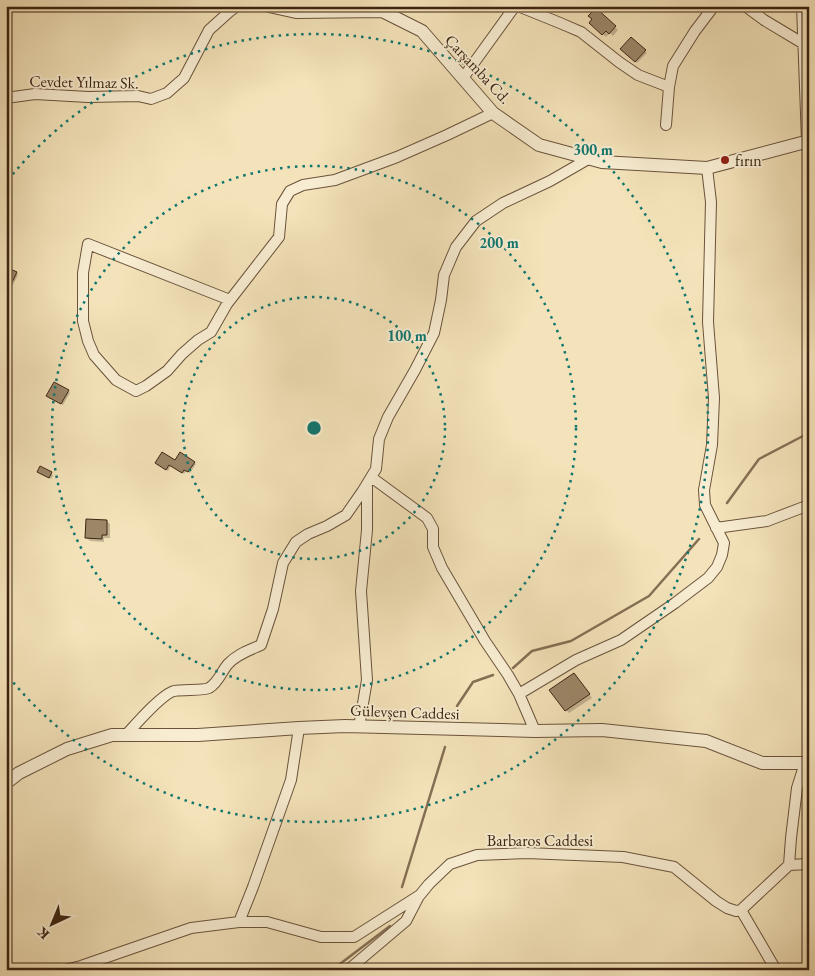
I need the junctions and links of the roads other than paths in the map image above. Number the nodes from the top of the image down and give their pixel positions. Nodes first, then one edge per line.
1 (237, 6) edge
2 (270, 6) edge
3 (517, 6) edge
4 (714, 6) edge
5 (744, 6) edge
6 (802, 6) edge
7 (804, 44) junction
8 (463, 78) junction
9 (669, 88) junction
10 (6, 98) edge
11 (493, 113) junction
12 (666, 125) dead end
13 (808, 141) edge
14 (590, 158) junction
15 (707, 168) junction
16 (230, 300) junction
17 (369, 481) junction
18 (809, 505) edge
19 (716, 528) junction
20 (519, 694) junction
21 (359, 727) junction
22 (299, 728) junction
23 (534, 731) junction
24 (126, 735) junction
25 (807, 763) edge
26 (6, 783) edge
27 (809, 864) edge
28 (789, 865) junction
29 (420, 895) junction
30 (741, 910) junction
31 (239, 922) junction
32 (64, 970) edge
33 (348, 970) edge
34 (776, 970) edge

1 - 10 street, Cevdet Yılmaz Sk.
2 - 8 street, Çarşamba Cd.
3 - 8 street
3 - 9 street
4 - 9 street
5 - 7 street
6 - 7 street
7 - 13 street
8 - 11 street, Çarşamba Cd.
9 - 12 street
11 - 14 street, Çarşamba Cd.
11 - 16 street
13 - 15 street, Çarşamba Cd.
14 - 15 street, Çarşamba Cd.
14 - 17 street
15 - 19 street
16 - 16 street
17 - 20 street
17 - 21 street
17 - 24 street
18 - 19 street
19 - 20 street
20 - 23 street
21 - 22 street, Gülevşen Caddesi
21 - 23 street, Gülevşen Caddesi
22 - 24 street, Gülevşen Caddesi
22 - 31 street
23 - 25 street, Gülevşen Caddesi
24 - 26 street, Gülevşen Caddesi
25 - 28 street
27 - 28 street
28 - 30 street
29 - 30 street, Barbaros Caddesi
29 - 31 street, Barbaros Caddesi
29 - 33 street
30 - 34 street
31 - 32 street, Barbaros Caddesi

